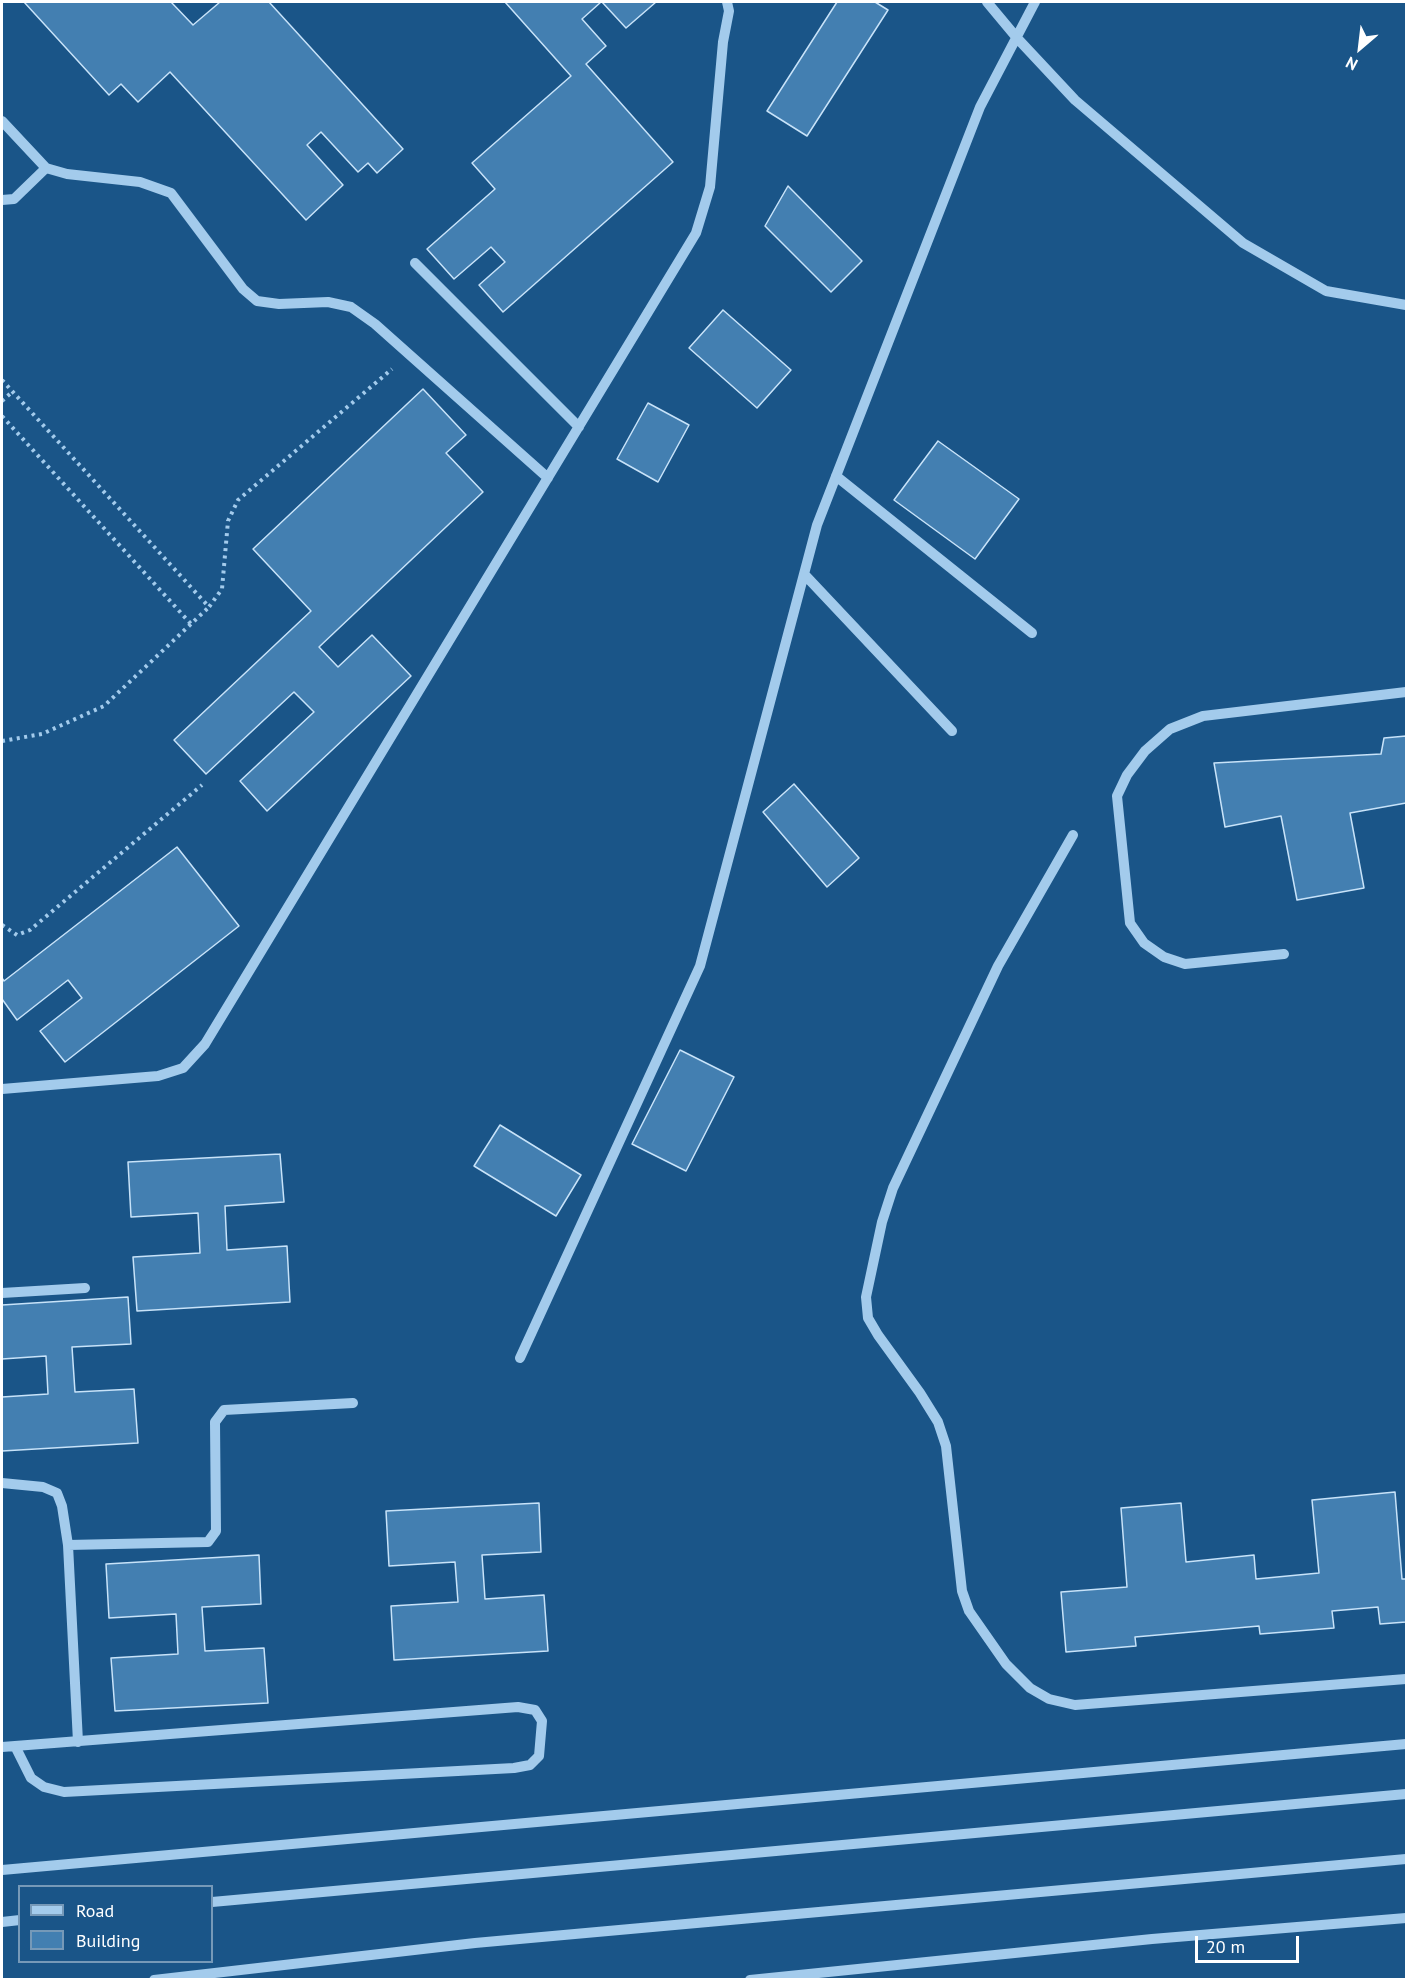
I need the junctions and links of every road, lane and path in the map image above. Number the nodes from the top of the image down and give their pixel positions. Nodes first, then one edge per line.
1 (727, 2) edge
2 (987, 2) edge
3 (1035, 2) edge
4 (1017, 38) junction
5 (2, 121) edge
6 (46, 168) junction
7 (2, 200) edge
8 (416, 263) dead end
9 (1407, 305) edge
10 (409, 354) junction
11 (2, 380) edge
12 (12, 392) junction
13 (2, 401) edge
14 (2, 416) edge
15 (579, 426) junction
16 (836, 476) junction
17 (548, 478) junction
18 (804, 574) junction
19 (209, 607) junction
20 (191, 624) junction
21 (1032, 633) dead end
22 (1407, 692) edge
23 (952, 731) dead end
24 (2, 741) edge
25 (202, 784) dead end
26 (1072, 835) dead end
27 (2, 925) edge
28 (1284, 954) dead end
29 (2, 1089) edge
30 (85, 1287) dead end
31 (2, 1293) edge
32 (520, 1358) dead end
33 (353, 1403) dead end
34 (2, 1483) edge
35 (68, 1545) junction
36 (1407, 1679) edge
37 (78, 1742) junction
38 (1407, 1744) edge
39 (15, 1746) junction
40 (2, 1747) edge
41 (1407, 1794) edge
42 (1407, 1859) edge
43 (2, 1870) edge
44 (213, 1902) edge
45 (1407, 1918) edge
46 (18, 1920) edge
47 (2, 1922) edge
48 (251, 1974) edge
49 (154, 1980) edge
50 (750, 1980) edge

1 - 15 street
2 - 4 street
3 - 4 street
4 - 9 street
4 - 16 street
5 - 6 street
6 - 7 street
6 - 10 street
8 - 15 street
10 - 17 street
10 - 19 path
11 - 12 path
12 - 13 path
12 - 19 path
14 - 20 path
15 - 17 street
16 - 18 street
16 - 21 street
17 - 29 street
18 - 23 street
18 - 32 street
19 - 20 path
20 - 24 path
22 - 28 street
25 - 27 path
26 - 36 street
30 - 31 street
33 - 35 street
34 - 35 street
35 - 37 street
37 - 39 street
37 - 39 street
38 - 43 street
39 - 40 street
41 - 44 street
42 - 48 street
45 - 50 street
46 - 47 street
48 - 49 street

